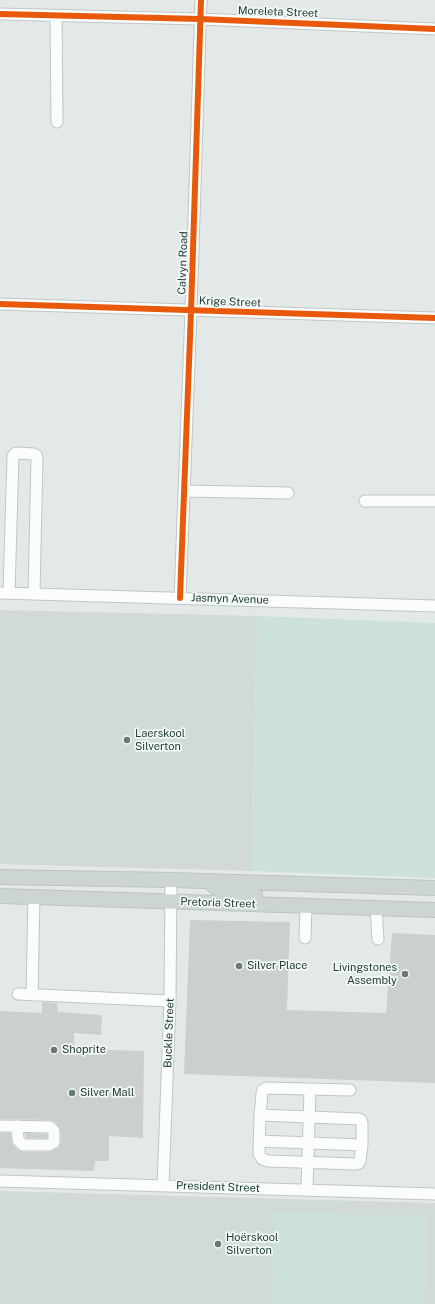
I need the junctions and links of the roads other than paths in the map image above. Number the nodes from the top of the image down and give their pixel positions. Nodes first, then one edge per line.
1 (201, 0) edge
2 (0, 14) edge
3 (56, 16) junction
4 (200, 19) junction
5 (435, 29) edge
6 (57, 122) dead end
7 (0, 304) edge
8 (191, 311) junction
9 (435, 318) edge
10 (184, 491) junction
11 (288, 493) dead end
12 (365, 501) dead end
13 (435, 501) edge
14 (4, 593) edge
15 (34, 594) junction
16 (180, 598) junction
17 (435, 606) edge
18 (0, 878) edge
19 (171, 880) junction
20 (209, 881) junction
21 (435, 888) edge
22 (0, 896) edge
23 (34, 897) junction
24 (171, 902) junction
25 (306, 906) junction
26 (376, 908) junction
27 (435, 910) edge
28 (305, 938) dead end
29 (378, 940) dead end
30 (18, 994) dead end
31 (32, 995) junction
32 (170, 1001) junction
33 (310, 1090) junction
34 (350, 1090) dead end
35 (260, 1115) junction
36 (309, 1117) junction
37 (0, 1126) edge
38 (18, 1126) dead end
39 (259, 1141) junction
40 (308, 1143) junction
41 (362, 1145) junction
42 (308, 1163) junction
43 (0, 1181) edge
44 (163, 1185) junction
45 (307, 1190) junction
46 (435, 1194) edge

1 - 4 street, Calvyn Road
2 - 3 street, Moreleta Street
3 - 4 street, Moreleta Street
3 - 6 street
4 - 5 street, Moreleta Street
4 - 8 street, Calvyn Road
7 - 8 street, Krige Street
8 - 9 street, Krige Street
8 - 10 street, Calvyn Road
10 - 11 street
10 - 16 street, Calvyn Road
12 - 13 street
14 - 15 street, Jasmyn Avenue
14 - 15 street
15 - 16 street, Jasmyn Avenue
16 - 17 street, Jasmyn Avenue
18 - 19 main road, Pretoria Street
19 - 20 main road, Pretoria Street
19 - 24 street, Buckle Street
20 - 21 main road, Pretoria Street
20 - 26 main road
22 - 23 main road, Pretoria Street
23 - 24 main road, Pretoria Street
23 - 31 street
24 - 25 main road, Pretoria Street
24 - 32 street, Buckle Street
25 - 26 main road, Pretoria Street
25 - 28 street
26 - 27 main road, Pretoria Street
26 - 29 street
30 - 31 street
31 - 32 street
32 - 44 street, Buckle Street
33 - 34 street
33 - 35 street
33 - 36 street
35 - 36 street
35 - 39 street
36 - 40 street
36 - 41 street
37 - 38 street
39 - 40 street
39 - 42 street
40 - 41 street
40 - 42 street
41 - 42 street
42 - 45 street
43 - 44 street, President Street
44 - 45 street, President Street
45 - 46 street, President Street

